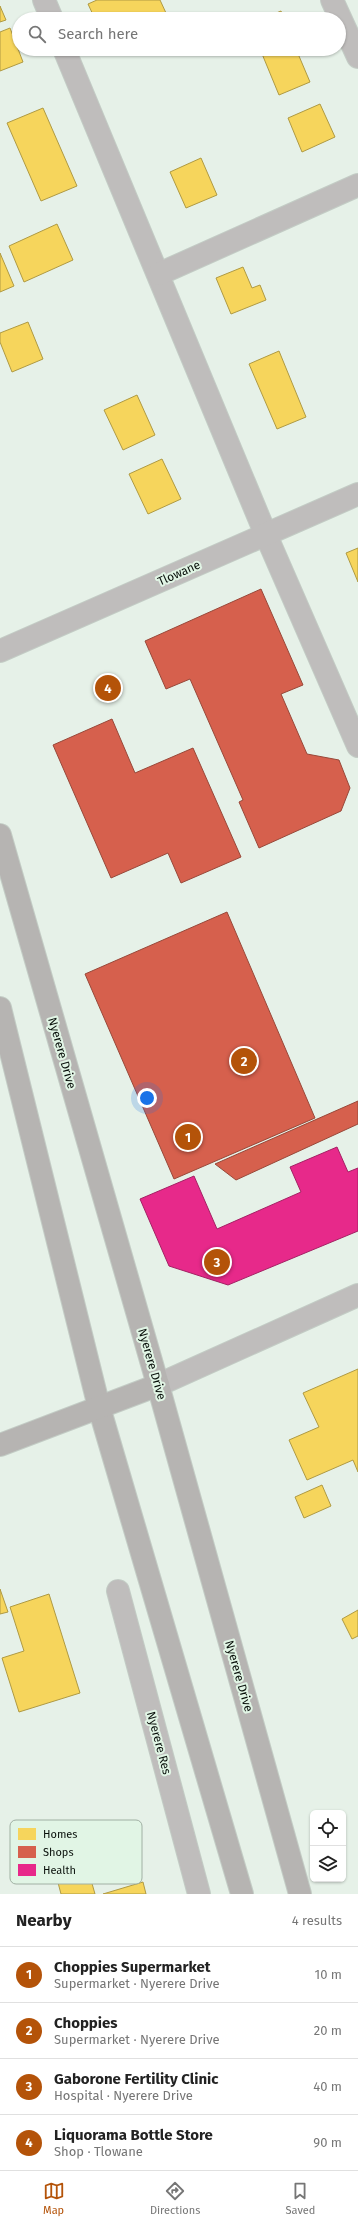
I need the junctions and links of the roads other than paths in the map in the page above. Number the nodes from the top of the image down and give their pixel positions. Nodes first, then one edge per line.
1 (44, 0) edge
2 (332, 0) edge
3 (49, 12) edge
4 (337, 12) edge
5 (346, 31) edge
6 (67, 56) edge
7 (358, 57) edge
8 (358, 185) edge
9 (159, 274) junction
10 (358, 494) edge
11 (266, 535) junction
12 (0, 651) edge
13 (358, 746) edge
14 (0, 835) edge
15 (0, 1008) edge
16 (358, 1295) edge
17 (158, 1385) junction
18 (99, 1407) junction
19 (0, 1445) edge
20 (118, 1591) dead end
21 (199, 1894) edge
22 (242, 1894) edge
23 (300, 1894) edge

1 - 3 street
2 - 4 street
5 - 7 street
6 - 9 street
8 - 9 street
9 - 11 street
10 - 11 street, Tlowane
11 - 12 street, Tlowane
11 - 13 street
14 - 17 main road, Nyerere Drive
15 - 18 main road
16 - 17 street
17 - 18 main road
17 - 23 main road, Nyerere Drive
18 - 19 main road
18 - 22 main road
20 - 21 street, Nyerere Res

